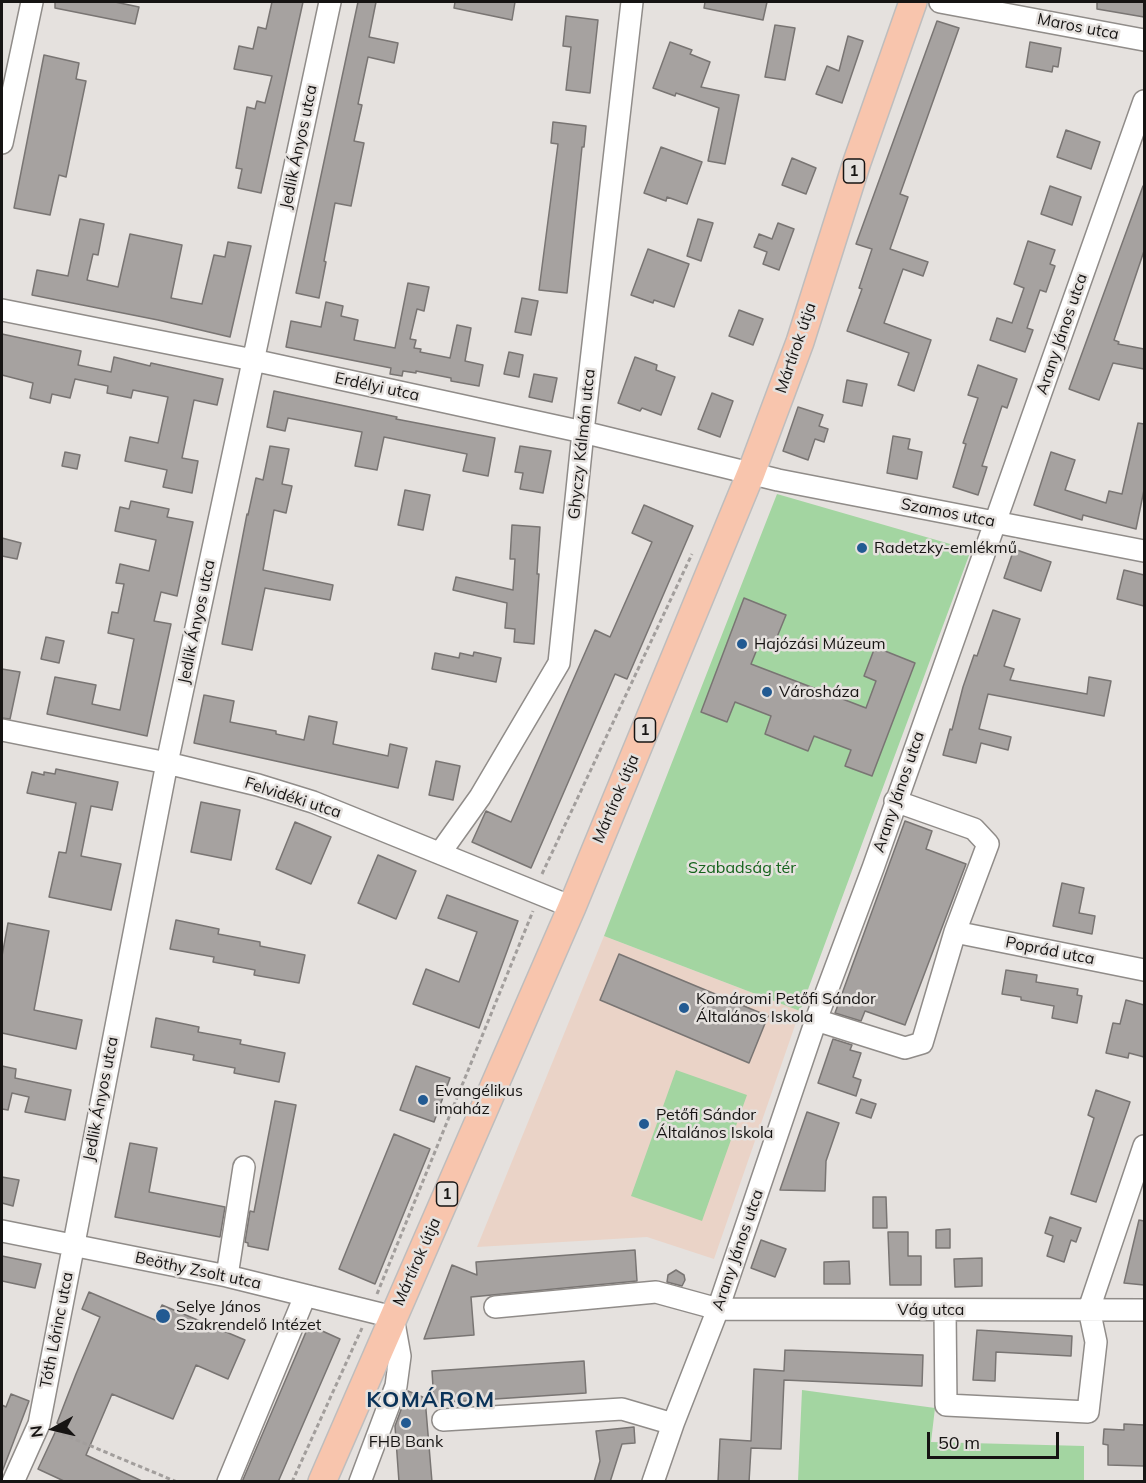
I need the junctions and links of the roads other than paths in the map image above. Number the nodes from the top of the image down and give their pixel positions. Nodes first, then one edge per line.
1 (32, 2) edge
2 (330, 2) edge
3 (632, 2) edge
4 (913, 2) edge
5 (940, 2) edge
6 (1144, 40) edge
7 (1144, 101) edge
8 (2, 143) edge
9 (2, 310) edge
10 (253, 360) junction
11 (583, 432) junction
12 (751, 473) junction
13 (996, 522) junction
14 (1144, 552) edge
15 (2, 730) edge
16 (167, 763) junction
17 (895, 801) junction
18 (440, 853) junction
19 (572, 907) junction
20 (956, 932) junction
21 (1144, 970) edge
22 (816, 1020) junction
23 (1144, 1146) edge
24 (244, 1167) dead end
25 (2, 1231) edge
26 (73, 1245) junction
27 (227, 1276) junction
28 (305, 1296) junction
29 (495, 1307) dead end
30 (718, 1309) junction
31 (1089, 1309) junction
32 (945, 1310) junction
33 (1144, 1310) edge
34 (382, 1313) junction
35 (443, 1419) dead end
36 (673, 1424) junction
37 (13, 1482) edge
38 (228, 1482) edge
39 (322, 1482) edge
40 (360, 1482) edge
41 (653, 1482) edge

1 - 8 street
2 - 10 street, Jedlik Ányos utca
3 - 11 street, Ghyczy Kálmán utca
4 - 12 main road, Mártírok útja / 1
5 - 6 street, Maros utca
7 - 13 street, Arany János utca
9 - 10 street, Erdélyi utca
10 - 11 street, Erdélyi utca
10 - 16 street, Jedlik Ányos utca
11 - 12 street, Erdélyi utca
11 - 18 street, Ghyczy Kálmán utca
12 - 13 street, Szamos utca
12 - 19 main road, Mártírok útja / 1
13 - 14 street, Szamos utca
13 - 17 street, Arany János utca
15 - 16 street, Felvidéki utca
16 - 18 street, Felvidéki utca
16 - 26 street, Jedlik Ányos utca
17 - 20 street
17 - 22 street, Arany János utca
18 - 19 street, Felvidéki utca
19 - 34 main road, Mártírok útja / 1
20 - 21 street, Poprád utca
20 - 22 street
22 - 30 street, Arany János utca
23 - 31 street
24 - 27 street
25 - 26 street, Beöthy Zsolt utca
26 - 27 street, Beöthy Zsolt utca
26 - 37 street, Tóth Lőrinc utca
27 - 28 street, Beöthy Zsolt utca
28 - 34 street, Beöthy Zsolt utca
28 - 38 street
29 - 30 street, Vág utca
30 - 32 street, Vág utca
30 - 36 street, Arany János utca
31 - 32 street, Vág utca
31 - 32 street
31 - 33 street, Vág utca
34 - 39 main road, Mártírok útja / 1
34 - 40 street
35 - 36 street
36 - 41 street, Arany János utca

